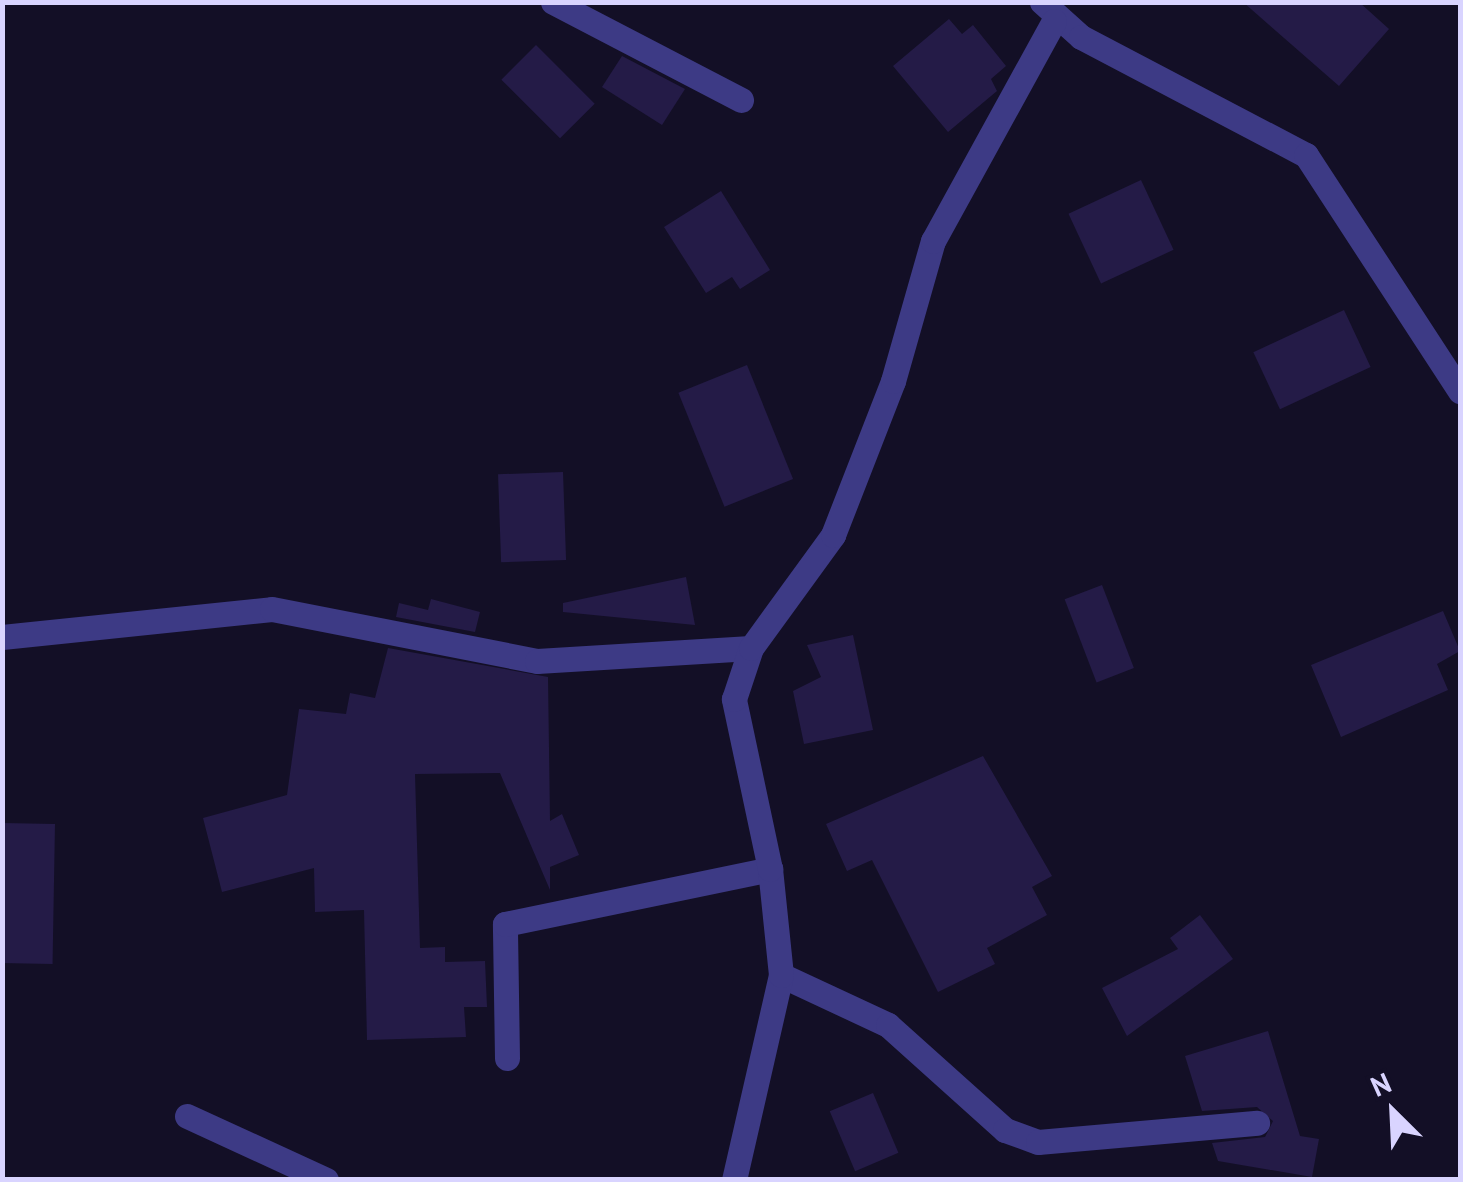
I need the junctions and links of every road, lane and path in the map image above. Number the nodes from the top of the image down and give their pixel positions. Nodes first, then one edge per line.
1 (554, 2) edge
2 (1048, 12) edge
3 (740, 100) dead end
4 (1460, 390) edge
5 (2, 636) edge
6 (750, 648) junction
7 (770, 869) junction
8 (781, 975) junction
9 (507, 1058) dead end
10 (187, 1116) dead end
11 (1257, 1123) dead end
12 (326, 1180) edge
13 (734, 1180) edge

1 - 3 street
2 - 4 street
2 - 6 street
5 - 6 street
6 - 7 street
7 - 8 street
7 - 9 street
8 - 11 street
8 - 13 street
10 - 12 street

